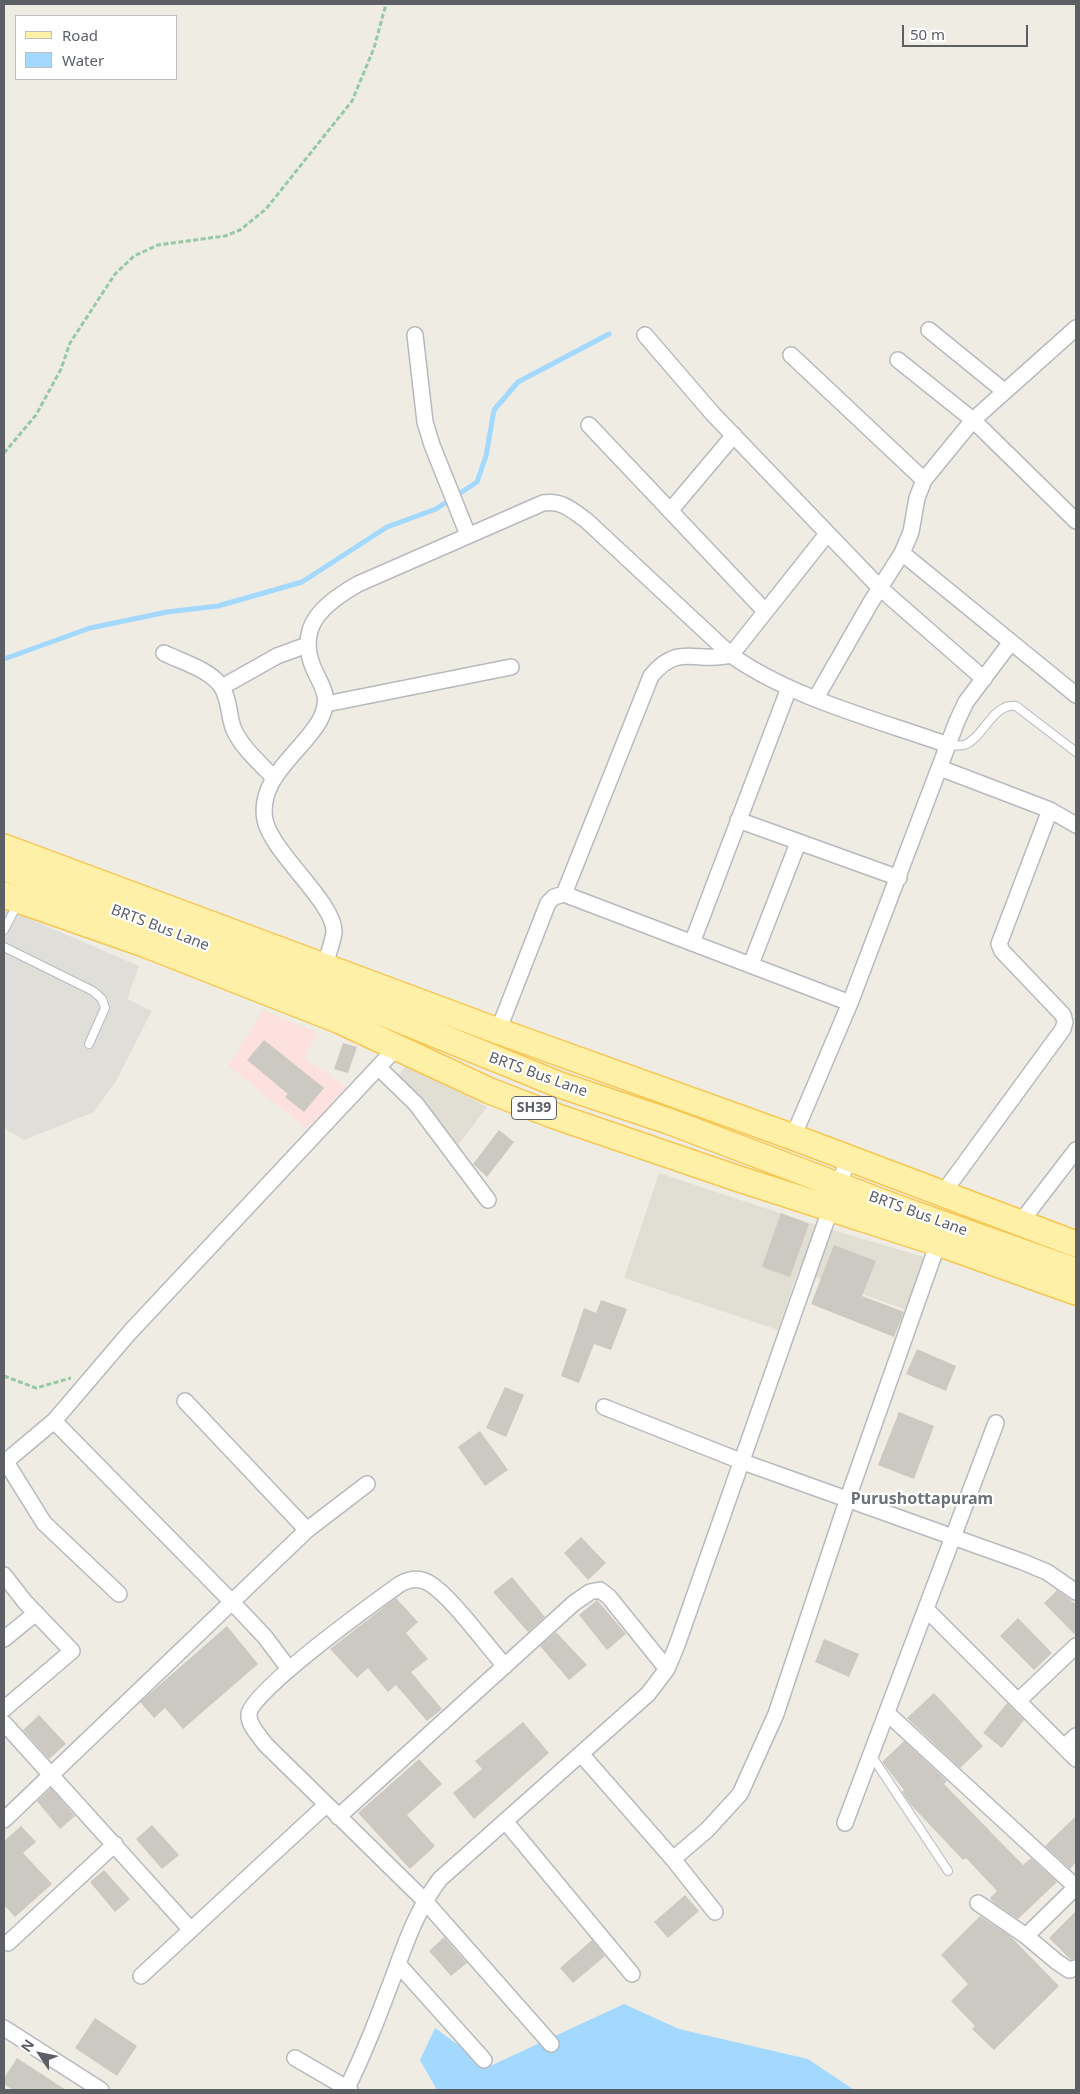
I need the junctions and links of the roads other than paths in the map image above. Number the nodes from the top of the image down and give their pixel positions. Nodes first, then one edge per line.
1 (1076, 328) edge
2 (929, 330) dead end
3 (645, 334) dead end
4 (415, 335) dead end
5 (791, 355) dead end
6 (898, 360) dead end
7 (1004, 391) junction
8 (973, 420) junction
9 (589, 425) dead end
10 (734, 435) junction
11 (924, 480) junction
12 (670, 511) junction
13 (1076, 520) edge
14 (827, 534) junction
15 (468, 535) junction
16 (902, 553) junction
17 (880, 588) junction
18 (765, 612) junction
19 (1011, 642) junction
20 (307, 645) junction
21 (164, 653) dead end
22 (731, 655) junction
23 (511, 667) dead end
24 (984, 678) junction
25 (222, 687) junction
26 (789, 688) junction
27 (1076, 695) edge
28 (816, 698) junction
29 (326, 704) junction
30 (948, 745) junction
31 (1076, 752) edge
32 (940, 768) junction
33 (274, 778) junction
34 (1050, 810) junction
35 (738, 820) junction
36 (1076, 825) edge
37 (798, 843) junction
38 (4, 846) edge
39 (4, 868) edge
40 (899, 878) junction
41 (564, 894) junction
42 (12, 897) edge
43 (4, 930) edge
44 (692, 943) junction
45 (4, 946) edge
46 (325, 964) junction
47 (751, 964) junction
48 (850, 1004) junction
49 (498, 1031) junction
50 (89, 1044) dead end
51 (398, 1046) junction
52 (378, 1068) junction
53 (793, 1137) junction
54 (1076, 1150) edge
55 (848, 1158) junction
56 (944, 1193) junction
57 (835, 1196) junction
58 (488, 1200) dead end
59 (1020, 1222) junction
60 (938, 1243) junction
61 (1076, 1244) edge
62 (1076, 1270) edge
63 (1076, 1292) edge
64 (185, 1401) dead end
65 (604, 1407) dead end
66 (54, 1420) junction
67 (996, 1423) dead end
68 (743, 1462) junction
69 (5, 1463) edge
70 (367, 1484) dead end
71 (848, 1498) junction
72 (307, 1530) junction
73 (954, 1537) junction
74 (7, 1585) edge
75 (1076, 1592) edge
76 (119, 1594) dead end
77 (231, 1601) junction
78 (926, 1609) junction
79 (36, 1613) junction
80 (4, 1639) edge
81 (1076, 1646) edge
82 (504, 1666) junction
83 (667, 1668) junction
84 (289, 1669) junction
85 (1018, 1701) junction
86 (4, 1709) edge
87 (887, 1714) junction
88 (4, 1722) edge
89 (1076, 1736) edge
90 (1064, 1747) junction
91 (581, 1754) junction
92 (871, 1755) junction
93 (1076, 1759) edge
94 (51, 1774) junction
95 (326, 1805) junction
96 (338, 1817) junction
97 (4, 1820) edge
98 (505, 1821) junction
99 (845, 1823) dead end
100 (115, 1844) junction
101 (673, 1859) junction
102 (948, 1871) dead end
103 (1076, 1887) edge
104 (424, 1900) junction
105 (978, 1903) dead end
106 (715, 1912) dead end
107 (191, 1930) junction
108 (1026, 1936) junction
109 (8, 1944) dead end
110 (398, 1964) junction
111 (1076, 1968) edge
112 (632, 1974) dead end
113 (141, 1976) dead end
114 (4, 2028) edge
115 (551, 2044) dead end
116 (295, 2058) dead end
117 (484, 2060) dead end
118 (101, 2090) edge
119 (348, 2090) edge

1 - 7 street
2 - 7 street
3 - 10 street
4 - 15 street
5 - 11 street
6 - 8 street
7 - 8 street
8 - 11 street
8 - 13 street
9 - 12 street
10 - 12 street
10 - 14 street
11 - 16 street
12 - 18 street
14 - 17 street
14 - 18 street
15 - 20 street
15 - 22 street
16 - 17 street
16 - 19 street
17 - 24 street
17 - 28 street
18 - 22 street
19 - 24 street
19 - 27 street
20 - 25 street
20 - 29 street
21 - 25 street
22 - 26 street
22 - 41 street
23 - 29 street
24 - 30 street
25 - 33 street
26 - 28 street
26 - 35 street
28 - 30 street
29 - 33 street
30 - 31 lane
30 - 32 street
32 - 34 street
32 - 40 street
33 - 46 street
34 - 36 street
34 - 56 street
35 - 37 street
35 - 44 street
37 - 40 street
37 - 47 street
38 - 46 main road
39 - 57 main road, BRTS Bus Lane
40 - 48 street
41 - 44 street
41 - 49 street
42 - 43 lane
42 - 51 main road, SH39
44 - 47 street
45 - 50 lane
46 - 49 main road
47 - 48 street
48 - 53 street
49 - 53 main road
51 - 52 street
51 - 57 main road, SH39
52 - 58 street
52 - 66 street
53 - 55 main road
54 - 59 street
55 - 56 main road
55 - 57 street
56 - 59 main road
57 - 60 main road, SH39
57 - 62 main road, BRTS Bus Lane
57 - 68 street
59 - 61 main road
60 - 63 main road, SH39
60 - 71 street
64 - 72 street
65 - 68 street
66 - 69 street
66 - 77 street
67 - 73 street
68 - 71 street
68 - 83 street
69 - 76 street
70 - 72 street
71 - 73 street
71 - 101 street
72 - 77 street
73 - 75 street
73 - 78 street
74 - 79 street
77 - 84 street
77 - 94 street
78 - 85 street
78 - 87 street
79 - 80 street
79 - 86 street
81 - 85 street
82 - 83 street
82 - 84 street
82 - 96 street
83 - 91 street
84 - 95 street
85 - 90 street
87 - 92 street
87 - 103 street
88 - 94 street
89 - 90 street
90 - 93 street
91 - 98 street
91 - 101 street
92 - 99 street
92 - 102 lane
94 - 97 street
94 - 100 street
95 - 96 street
95 - 107 street
96 - 104 street
98 - 104 street
98 - 112 street
100 - 107 street
100 - 109 street
101 - 106 street
103 - 108 street
104 - 110 street
104 - 115 street
105 - 108 street
107 - 113 street
108 - 111 street
110 - 117 street
110 - 119 street
114 - 118 street
116 - 119 street

